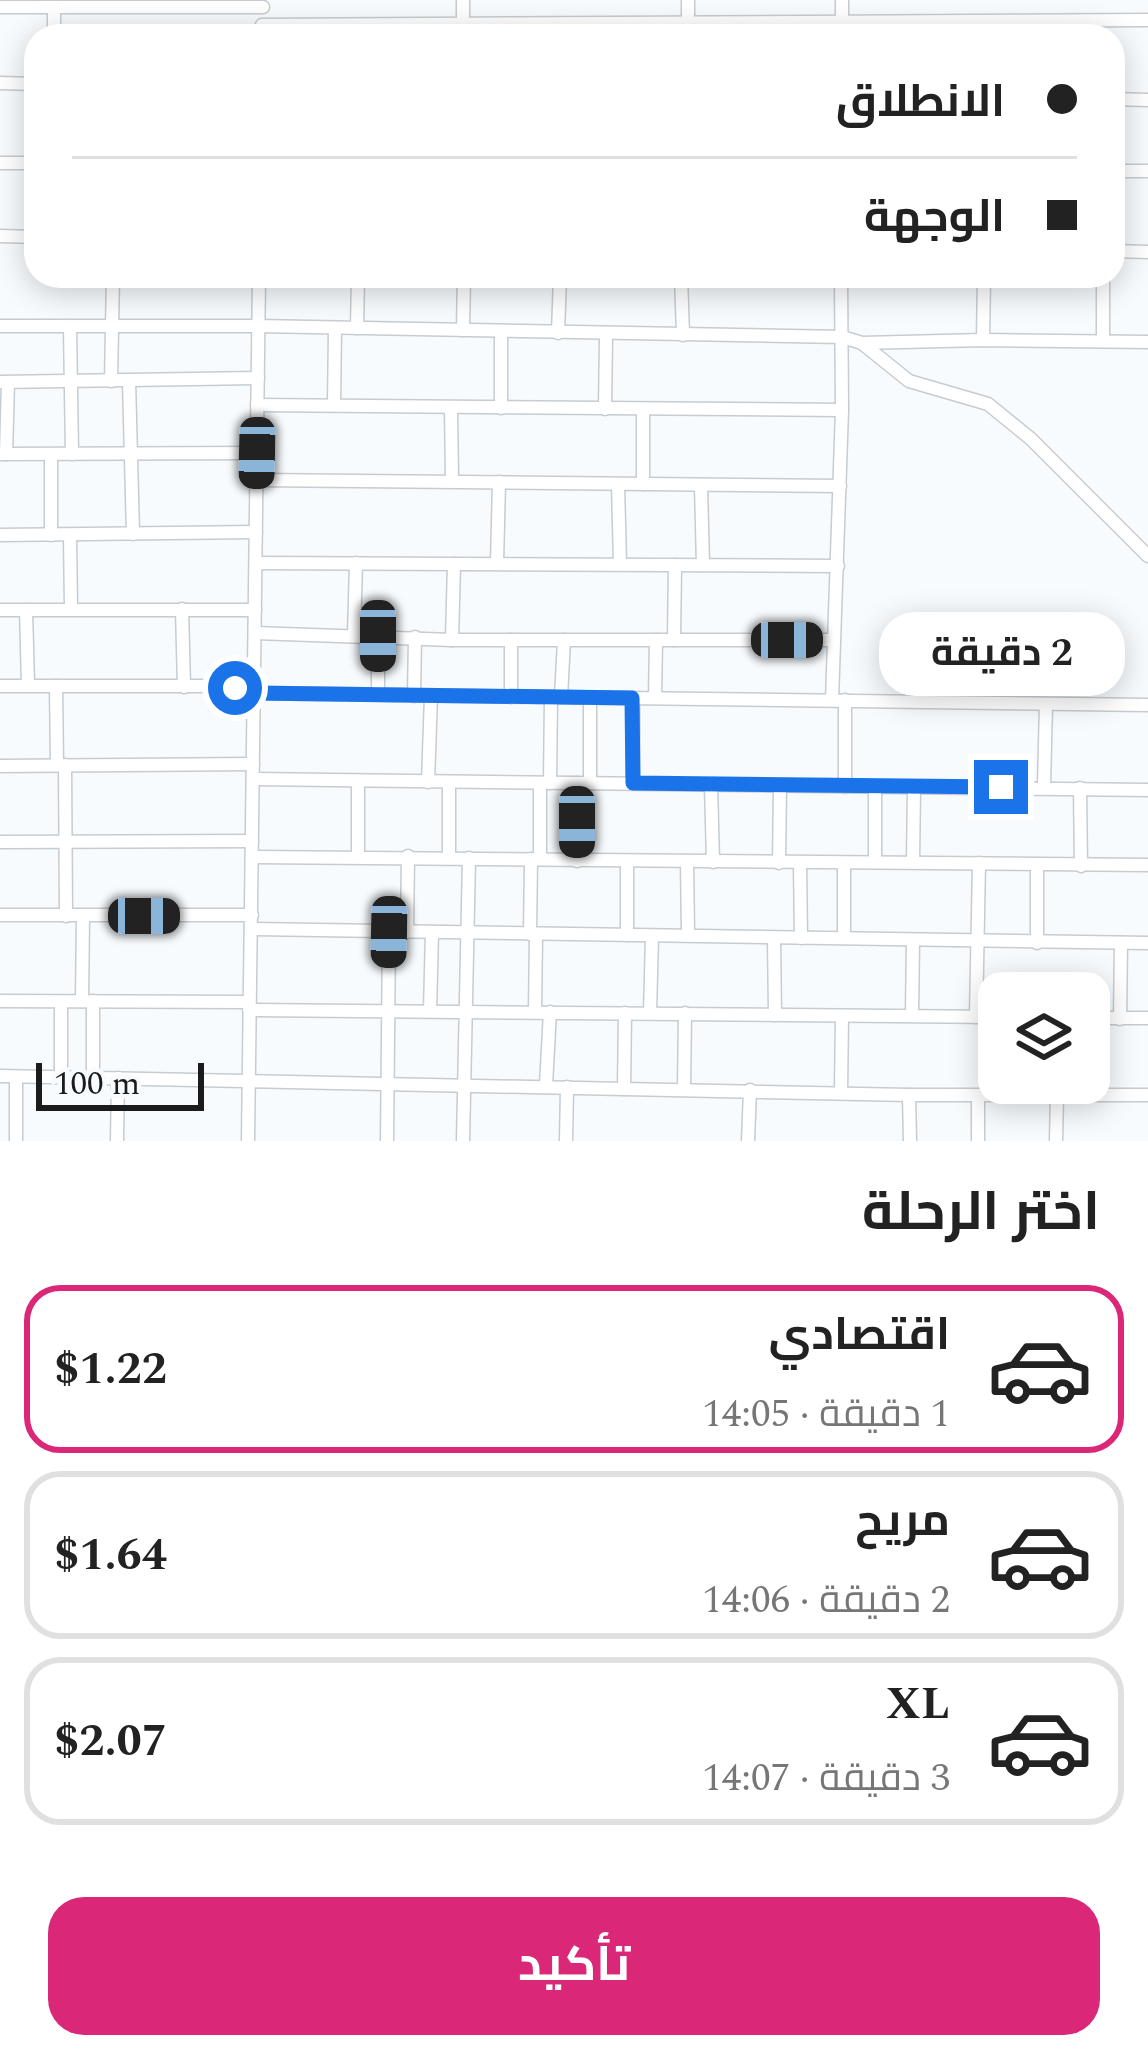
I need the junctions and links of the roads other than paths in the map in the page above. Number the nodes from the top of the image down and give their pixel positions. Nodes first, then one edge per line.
1 (463, 0) edge
2 (688, 0) edge
3 (842, 0) edge
4 (985, 0) edge
5 (79, 4) edge
6 (112, 4) edge
7 (180, 4) edge
8 (262, 4) edge
9 (0, 7) edge
10 (54, 8) junction
11 (776, 20) junction
12 (842, 20) junction
13 (985, 20) junction
14 (1050, 20) junction
15 (1148, 20) edge
16 (688, 22) junction
17 (54, 24) edge
18 (463, 24) edge
19 (667, 24) edge
20 (776, 24) edge
21 (842, 24) edge
22 (1050, 24) edge
23 (112, 288) edge
24 (259, 288) edge
25 (358, 288) edge
26 (464, 288) edge
27 (560, 288) edge
28 (681, 288) edge
29 (842, 288) edge
30 (984, 288) edge
31 (1103, 288) edge
32 (0, 326) edge
33 (112, 326) junction
34 (258, 326) junction
35 (70, 327) junction
36 (357, 328) junction
37 (335, 329) junction
38 (463, 330) junction
39 (500, 332) junction
40 (559, 333) junction
41 (605, 335) junction
42 (683, 335) junction
43 (842, 337) junction
44 (983, 340) junction
45 (1103, 341) junction
46 (1148, 342) edge
47 (862, 343) junction
48 (258, 378) junction
49 (111, 381) junction
50 (129, 381) junction
51 (4, 382) edge
52 (70, 382) junction
53 (257, 405) junction
54 (334, 405) junction
55 (452, 408) junction
56 (501, 408) junction
57 (604, 409) junction
58 (644, 410) junction
59 (842, 410) junction
60 (130, 453) junction
61 (257, 453) junction
62 (3, 454) edge
63 (51, 454) junction
64 (72, 454) junction
65 (256, 481) junction
66 (452, 481) junction
67 (499, 482) junction
68 (618, 484) junction
69 (643, 484) junction
70 (701, 486) junction
71 (840, 486) junction
72 (256, 532) junction
73 (133, 534) junction
74 (0, 535) edge
75 (52, 535) junction
76 (70, 535) junction
77 (1148, 556) edge
78 (256, 563) junction
79 (356, 563) junction
80 (497, 563) junction
81 (454, 564) junction
82 (620, 564) junction
83 (675, 565) junction
84 (703, 566) junction
85 (838, 566) junction
86 (71, 609) junction
87 (0, 610) edge
88 (26, 610) junction
89 (182, 610) junction
90 (255, 610) junction
91 (255, 633) junction
92 (354, 635) junction
93 (378, 636) junction
94 (416, 637) junction
95 (452, 640) junction
96 (511, 640) junction
97 (564, 640) junction
98 (656, 640) junction
99 (674, 640) junction
100 (833, 640) junction
101 (28, 685) junction
102 (0, 686) edge
103 (56, 686) junction
104 (184, 687) junction
105 (254, 693) junction
106 (378, 694) junction
107 (414, 696) junction
108 (431, 696) junction
109 (511, 697) junction
110 (556, 697) junction
111 (590, 698) junction
112 (632, 698) junction
113 (655, 698) junction
114 (839, 700) junction
115 (1046, 704) junction
116 (1148, 705) edge
117 (61, 765) junction
118 (0, 766) edge
119 (253, 772) junction
120 (358, 781) junction
121 (428, 782) junction
122 (449, 783) junction
123 (545, 783) junction
124 (584, 783) junction
125 (633, 783) junction
126 (711, 785) junction
127 (780, 786) junction
128 (1044, 786) junction
129 (845, 787) junction
130 (875, 788) junction
131 (914, 788) junction
132 (1080, 788) junction
133 (1148, 790) edge
134 (252, 841) junction
135 (0, 842) edge
136 (66, 842) junction
137 (252, 856) junction
138 (407, 856) junction
139 (358, 857) junction
140 (449, 857) junction
141 (469, 858) junction
142 (536, 859) junction
143 (577, 861) junction
144 (687, 861) junction
145 (913, 861) junction
146 (627, 862) junction
147 (713, 862) junction
148 (779, 862) junction
149 (875, 862) junction
150 (844, 863) junction
151 (979, 863) junction
152 (800, 864) junction
153 (1148, 865) edge
154 (1037, 866) junction
155 (1081, 866) junction
156 (0, 915) edge
157 (66, 916) junction
158 (83, 916) junction
159 (251, 922) junction
160 (389, 932) junction
161 (407, 932) junction
162 (431, 932) junction
163 (470, 933) junction
164 (533, 934) junction
165 (627, 935) junction
166 (688, 935) junction
167 (652, 936) junction
168 (774, 938) junction
169 (801, 938) junction
170 (844, 938) junction
171 (913, 941) junction
172 (977, 943) junction
173 (1037, 943) junction
174 (1121, 943) junction
175 (1148, 943) edge
176 (0, 1001) edge
177 (61, 1001) junction
178 (87, 1001) junction
179 (249, 1005) junction
180 (387, 1011) junction
181 (430, 1011) junction
182 (466, 1012) junction
183 (542, 1012) junction
184 (625, 1013) junction
185 (650, 1013) junction
186 (685, 1013) junction
187 (775, 1015) junction
188 (912, 1015) junction
189 (842, 1017) junction
190 (976, 1017) joint
191 (1148, 1018) edge
192 (1110, 1019) edge
193 (1120, 1019) junction
194 (0, 1076) edge
195 (61, 1076) junction
196 (93, 1076) junction
197 (16, 1077) junction
198 (118, 1078) junction
199 (249, 1081) junction
200 (387, 1083) junction
201 (546, 1085) junction
202 (465, 1086) junction
203 (567, 1087) junction
204 (624, 1089) junction
205 (684, 1089) junction
206 (750, 1090) junction
207 (841, 1091) junction
208 (909, 1095) junction
209 (1110, 1095) edge
210 (1148, 1095) edge
211 (978, 1096) edge
212 (978, 1104) edge
213 (1057, 1104) edge
214 (16, 1141) edge
215 (118, 1141) edge
216 (248, 1141) edge
217 (387, 1141) edge
218 (463, 1141) edge
219 (566, 1141) edge
220 (748, 1141) edge
221 (910, 1141) edge
222 (978, 1141) edge
223 (1056, 1141) edge

1 - 18 street
2 - 16 street
3 - 12 street
4 - 13 street
5 - 6 street
5 - 10 street
6 - 7 street
7 - 8 street
9 - 10 street
10 - 17 street
11 - 12 street
11 - 16 street
11 - 20 street
12 - 13 street
12 - 21 street
13 - 14 street
14 - 15 street
14 - 22 street
16 - 19 street
23 - 33 street
24 - 34 street
25 - 36 street
26 - 38 street
27 - 40 street
28 - 42 street
29 - 43 street
30 - 44 street
31 - 45 street
32 - 35 street
33 - 34 street
33 - 35 street
33 - 49 street
34 - 37 street
34 - 48 street
35 - 52 street
36 - 37 street
36 - 38 street
37 - 54 street
38 - 39 street
39 - 40 street
39 - 56 street
40 - 41 street
41 - 42 street
41 - 57 street
42 - 43 street
43 - 47 street
43 - 59 street
44 - 45 street
44 - 47 street
45 - 46 street
47 - 77 street
48 - 50 street
48 - 53 street
49 - 50 street
49 - 52 street
50 - 60 street
51 - 52 street
51 - 62 street
52 - 64 street
53 - 54 street
53 - 61 street
54 - 55 street
55 - 56 street
55 - 66 street
56 - 57 street
57 - 58 street
58 - 59 street
58 - 69 street
59 - 71 street
60 - 61 street
60 - 64 street
60 - 73 street
61 - 65 street
62 - 63 street
63 - 64 street
63 - 75 street
65 - 66 street
65 - 72 street
66 - 67 street
67 - 68 street
67 - 80 street
68 - 69 street
68 - 82 street
69 - 70 street
70 - 71 street
70 - 84 street
71 - 85 street
72 - 73 street
72 - 78 street
73 - 76 street
74 - 75 street
75 - 76 street
76 - 86 street
78 - 79 street
78 - 90 street
79 - 81 street
79 - 92 street
80 - 81 street
80 - 82 street
81 - 95 street
82 - 83 street
83 - 84 street
83 - 99 street
84 - 85 street
85 - 100 street
86 - 88 street
86 - 89 street
87 - 88 street
88 - 101 street
89 - 90 street
89 - 104 street
90 - 91 street
91 - 92 street
91 - 105 street
92 - 93 street
93 - 94 street
93 - 106 street
94 - 95 street
94 - 107 street
95 - 96 street
96 - 97 street
96 - 109 street
97 - 98 street
97 - 110 street
98 - 99 street
98 - 113 street
99 - 100 street
100 - 114 street
101 - 102 street
101 - 103 street
103 - 104 street
103 - 117 street
104 - 105 street
105 - 106 street
105 - 119 street
106 - 107 street
107 - 108 street
108 - 109 street
108 - 121 street
109 - 110 street
110 - 111 street
110 - 123 street
111 - 112 street
111 - 124 street
112 - 113 street
112 - 125 street
113 - 114 street
114 - 115 street
114 - 129 street
115 - 116 street
115 - 128 street
117 - 118 street
117 - 119 street
117 - 136 street
119 - 120 street
119 - 134 street
120 - 121 street
120 - 139 street
121 - 122 street
122 - 123 street
122 - 140 street
123 - 124 street
123 - 142 street
124 - 125 street
124 - 143 street
125 - 126 street
126 - 127 street
126 - 147 street
127 - 129 street
127 - 148 street
128 - 131 street
128 - 132 street
129 - 130 street
130 - 131 street
130 - 149 street
131 - 145 street
132 - 133 street
132 - 155 street
134 - 136 street
134 - 137 street
135 - 136 street
136 - 157 street
137 - 139 street
137 - 159 street
138 - 139 street
138 - 140 street
138 - 161 street
140 - 141 street
141 - 142 street
141 - 163 street
142 - 143 street
142 - 164 street
143 - 146 street
144 - 146 street
144 - 147 street
144 - 166 street
145 - 149 street
145 - 151 street
146 - 165 street
147 - 148 street
148 - 152 street
149 - 150 street
150 - 152 street
150 - 170 street
151 - 154 street
151 - 172 street
152 - 169 street
153 - 155 street
154 - 155 street
154 - 173 street
156 - 157 street
157 - 158 street
158 - 159 street
158 - 178 street
159 - 160 street
159 - 179 street
160 - 161 street
160 - 180 street
161 - 162 street
162 - 163 street
162 - 181 street
163 - 164 street
163 - 182 street
164 - 165 street
164 - 183 street
165 - 167 street
166 - 167 street
166 - 168 street
167 - 185 street
168 - 169 street
168 - 187 street
169 - 170 street
170 - 171 street
171 - 172 street
171 - 188 street
172 - 173 street
172 - 190 street
173 - 174 street
174 - 175 street
174 - 193 street
176 - 177 street
177 - 178 street
177 - 195 street
178 - 179 street
178 - 196 street
179 - 180 street
179 - 199 street
180 - 181 street
180 - 200 street
181 - 182 street
182 - 183 street
182 - 202 street
183 - 184 street
183 - 201 street
184 - 185 street
184 - 204 street
185 - 186 street
186 - 187 street
186 - 205 street
187 - 189 street
188 - 189 street
188 - 190 street
189 - 207 street
191 - 193 street
192 - 193 street
194 - 197 street
195 - 196 street
195 - 197 street
196 - 198 street
197 - 214 street
198 - 199 street
198 - 215 street
199 - 200 street
199 - 216 street
200 - 202 street
200 - 217 street
201 - 202 street
201 - 203 street
202 - 218 street
203 - 204 street
203 - 219 street
204 - 205 street
205 - 206 street
206 - 207 street
206 - 220 street
207 - 208 street
208 - 211 street
208 - 221 street
209 - 210 street
212 - 222 street
213 - 223 street

